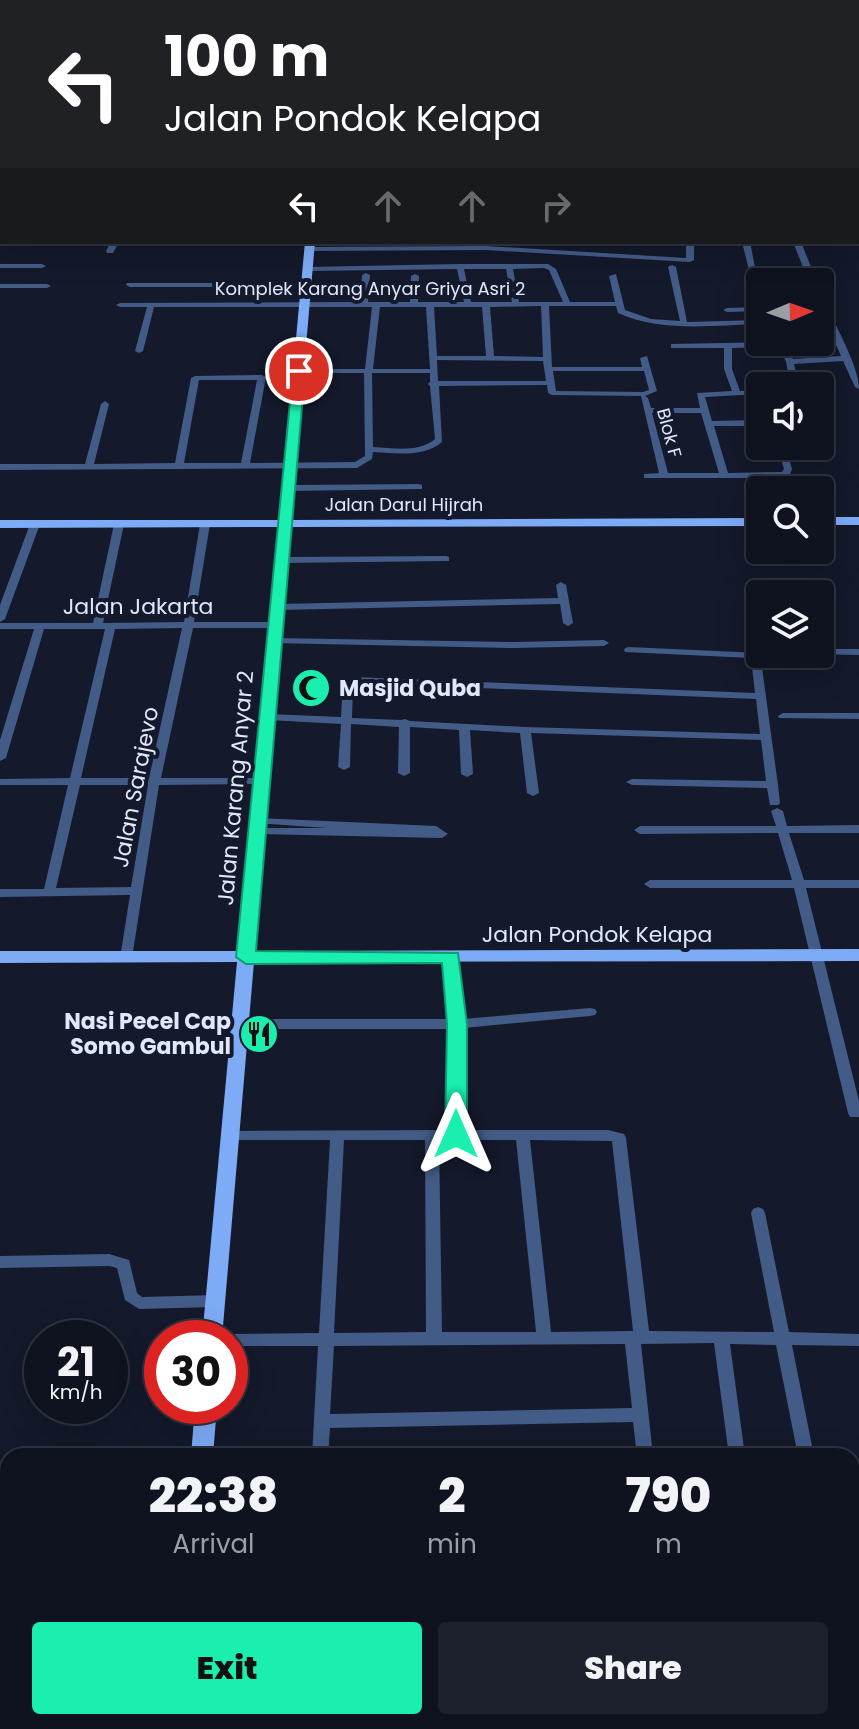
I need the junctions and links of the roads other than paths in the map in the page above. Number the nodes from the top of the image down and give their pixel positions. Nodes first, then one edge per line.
1 (114, 244) edge
2 (690, 244) edge
3 (746, 244) edge
4 (798, 244) edge
5 (310, 246) edge
6 (110, 251) dead end
7 (0, 266) edge
8 (42, 266) dead end
9 (460, 266) junction
10 (509, 266) junction
11 (672, 267) dead end
12 (752, 268) edge
13 (807, 268) edge
14 (308, 269) junction
15 (366, 275) dead end
16 (415, 276) dead end
17 (613, 276) dead end
18 (130, 285) dead end
19 (306, 285) junction
20 (0, 286) edge
21 (47, 286) dead end
22 (620, 304) junction
23 (120, 305) dead end
24 (151, 305) junction
25 (364, 305) junction
26 (414, 305) junction
27 (430, 305) junction
28 (468, 305) junction
29 (486, 305) junction
30 (516, 305) junction
31 (545, 305) junction
32 (568, 305) junction
33 (304, 306) junction
34 (376, 306) junction
35 (746, 309) edge
36 (727, 310) dead end
37 (684, 321) junction
38 (746, 322) edge
39 (834, 328) edge
40 (746, 344) edge
41 (728, 345) junction
42 (674, 346) dead end
43 (139, 351) dead end
44 (787, 356) edge
45 (435, 358) junction
46 (847, 358) junction
47 (490, 359) junction
48 (790, 362) junction
49 (547, 364) junction
50 (792, 372) edge
51 (299, 374) junction
52 (369, 374) junction
53 (433, 377) junction
54 (550, 383) junction
55 (859, 387) edge
56 (736, 392) junction
57 (746, 392) edge
58 (644, 398) dead end
59 (105, 404) dead end
60 (705, 410) junction
61 (647, 411) junction
62 (746, 423) edge
63 (710, 424) junction
64 (370, 449) junction
65 (784, 460) edge
66 (245, 464) junction
67 (291, 465) junction
68 (89, 466) junction
69 (179, 466) junction
70 (0, 467) edge
71 (724, 475) junction
72 (762, 475) joint
73 (647, 476) dead end
74 (664, 476) junction
75 (419, 487) dead end
76 (289, 488) junction
77 (834, 521) edge
78 (859, 521) edge
79 (746, 522) edge
80 (0, 524) edge
81 (35, 524) junction
82 (119, 524) junction
83 (205, 524) junction
84 (286, 524) junction
85 (446, 559) dead end
86 (282, 560) junction
87 (561, 585) dead end
88 (564, 601) junction
89 (278, 607) junction
90 (0, 619) edge
91 (568, 623) dead end
92 (0, 626) edge
93 (40, 626) junction
94 (97, 626) junction
95 (111, 626) junction
96 (188, 626) junction
97 (276, 633) junction
98 (604, 643) dead end
99 (629, 650) dead end
100 (834, 652) edge
101 (859, 652) edge
102 (760, 696) junction
103 (783, 716) dead end
104 (859, 716) edge
105 (268, 717) junction
106 (344, 719) junction
107 (405, 722) junction
108 (464, 727) junction
109 (525, 730) junction
110 (765, 737) junction
111 (0, 758) edge
112 (344, 767) dead end
113 (404, 773) dead end
114 (467, 774) dead end
115 (263, 781) junction
116 (0, 782) edge
117 (74, 782) junction
118 (154, 782) junction
119 (632, 782) dead end
120 (772, 785) junction
121 (533, 793) dead end
122 (258, 825) junction
123 (784, 829) junction
124 (859, 829) edge
125 (640, 830) dead end
126 (650, 884) dead end
127 (799, 884) junction
128 (859, 884) edge
129 (135, 891) junction
130 (49, 892) junction
131 (0, 893) edge
132 (817, 955) junction
133 (859, 955) edge
134 (0, 957) edge
135 (246, 957) junction
136 (451, 957) junction
137 (126, 958) junction
138 (590, 1012) dead end
139 (241, 1024) junction
140 (457, 1024) junction
141 (855, 1113) dead end
142 (456, 1134) junction
143 (231, 1135) junction
144 (337, 1135) junction
145 (432, 1135) junction
146 (523, 1137) junction
147 (758, 1213) dead end
148 (0, 1262) edge
149 (216, 1301) junction
150 (214, 1320) edge
151 (637, 1337) junction
152 (721, 1337) junction
153 (544, 1338) junction
154 (783, 1338) junction
155 (434, 1339) junction
156 (248, 1340) edge
157 (326, 1340) junction
158 (859, 1340) edge
159 (640, 1415) junction
160 (321, 1421) junction
161 (205, 1424) edge
162 (203, 1448) edge
163 (320, 1448) edge
164 (644, 1448) edge
165 (736, 1448) edge
166 (804, 1448) edge

1 - 6 street
2 - 5 street
3 - 12 street
4 - 13 street
5 - 14 street, Jalan Karang Anyar 2
7 - 8 street
9 - 10 street
9 - 14 street
9 - 28 street
10 - 30 street
10 - 32 street
11 - 37 street
14 - 19 street, Jalan Karang Anyar 2
15 - 25 street
16 - 26 street
17 - 22 street
18 - 19 street
19 - 33 street, Jalan Karang Anyar 2
20 - 21 street
22 - 32 street, Komplek Karang Anyar Griya Asri 2
22 - 37 street
23 - 24 street, Komplek Karang Anyar Griya Asri 2
24 - 33 street, Komplek Karang Anyar Griya Asri 2
24 - 43 street
25 - 33 street, Komplek Karang Anyar Griya Asri 2
25 - 34 street, Komplek Karang Anyar Griya Asri 2
26 - 27 street, Komplek Karang Anyar Griya Asri 2
26 - 34 street, Komplek Karang Anyar Griya Asri 2
27 - 28 street, Komplek Karang Anyar Griya Asri 2
27 - 45 street
28 - 29 street, Komplek Karang Anyar Griya Asri 2
29 - 30 street, Komplek Karang Anyar Griya Asri 2
29 - 47 street
30 - 31 street, Komplek Karang Anyar Griya Asri 2
31 - 32 street, Komplek Karang Anyar Griya Asri 2
31 - 49 street
33 - 51 street, Jalan Karang Anyar 2
34 - 52 street
35 - 36 street
37 - 38 street
39 - 46 street
40 - 41 street
41 - 42 street
41 - 56 street
44 - 48 street
45 - 47 street
45 - 53 street
46 - 48 street
46 - 55 street
47 - 49 street
48 - 50 street
49 - 54 street
49 - 54 street
51 - 52 street
51 - 67 street, Jalan Karang Anyar 2
52 - 53 street
52 - 64 street
53 - 54 street
53 - 64 street
56 - 57 street
56 - 60 street
58 - 61 street, Blok F
59 - 68 street
60 - 61 street
60 - 63 street
61 - 74 street, Blok F
62 - 63 street
63 - 71 street
64 - 67 street
65 - 72 street
66 - 67 street
66 - 69 street
66 - 69 street
67 - 76 street, Jalan Karang Anyar 2
68 - 69 street
68 - 70 street
71 - 72 street
71 - 74 street
73 - 74 street
75 - 76 street
76 - 84 street, Jalan Karang Anyar 2
77 - 78 street
79 - 84 street, Jalan Darul Hijrah
80 - 81 street, Jalan Darul Hijrah
81 - 82 street, Jalan Darul Hijrah
81 - 90 street
82 - 83 street, Jalan Darul Hijrah
82 - 94 street
83 - 84 street, Jalan Darul Hijrah
83 - 96 street, Jalan Sarajevo
84 - 86 street, Jalan Karang Anyar 2
85 - 86 street
86 - 89 street, Jalan Karang Anyar 2
87 - 88 street
88 - 89 street
88 - 91 street
89 - 97 street, Jalan Karang Anyar 2
92 - 93 street, Jalan Jakarta
93 - 94 street, Jalan Jakarta
93 - 111 street
94 - 95 street, Jalan Jakarta
95 - 96 street, Jalan Jakarta
95 - 117 street
96 - 97 street, Jalan Jakarta
96 - 118 street, Jalan Sarajevo
97 - 98 street, Jalan Jakarta
97 - 105 street, Jalan Karang Anyar 2
99 - 102 street
100 - 101 street
102 - 106 street
102 - 110 street
103 - 104 street
105 - 106 street
105 - 115 street, Jalan Karang Anyar 2
106 - 107 street
106 - 112 street
107 - 108 street
107 - 113 street
108 - 109 street
108 - 114 street
109 - 110 street
109 - 121 street
110 - 120 street
115 - 118 street
115 - 122 street, Jalan Karang Anyar 2
116 - 117 street
117 - 118 street
117 - 130 street
118 - 129 street, Jalan Sarajevo
119 - 120 street
120 - 123 street
122 - 122 street
122 - 135 street, Jalan Karang Anyar 2
123 - 124 street
123 - 125 street
123 - 127 street
126 - 127 street
127 - 128 street
127 - 132 street
129 - 130 street
129 - 137 street, Jalan Sarajevo
130 - 131 street
132 - 133 street, Jalan Pondok Kelapa
132 - 136 street, Jalan Pondok Kelapa
132 - 141 street
134 - 137 street, Jalan Pondok Kelapa
135 - 136 street, Jalan Pondok Kelapa
135 - 137 street, Jalan Pondok Kelapa
135 - 139 street, Jalan Karang Anyar 2
136 - 140 street
138 - 140 street
139 - 140 street
139 - 143 street, Jalan Karang Anyar 2
140 - 142 street
142 - 145 street
142 - 146 street
143 - 144 street
143 - 149 street, Jalan Karang Anyar 2
144 - 145 street
144 - 157 street
145 - 155 street
146 - 151 street
146 - 153 street
147 - 154 street
148 - 149 street
149 - 150 street, Jalan Karang Anyar 2
151 - 152 street
151 - 153 street
151 - 159 street
152 - 154 street
152 - 165 street
153 - 155 street
154 - 158 street
154 - 166 street
155 - 157 street
156 - 157 street
157 - 160 street
159 - 160 street
159 - 164 street
160 - 163 street
161 - 162 street

